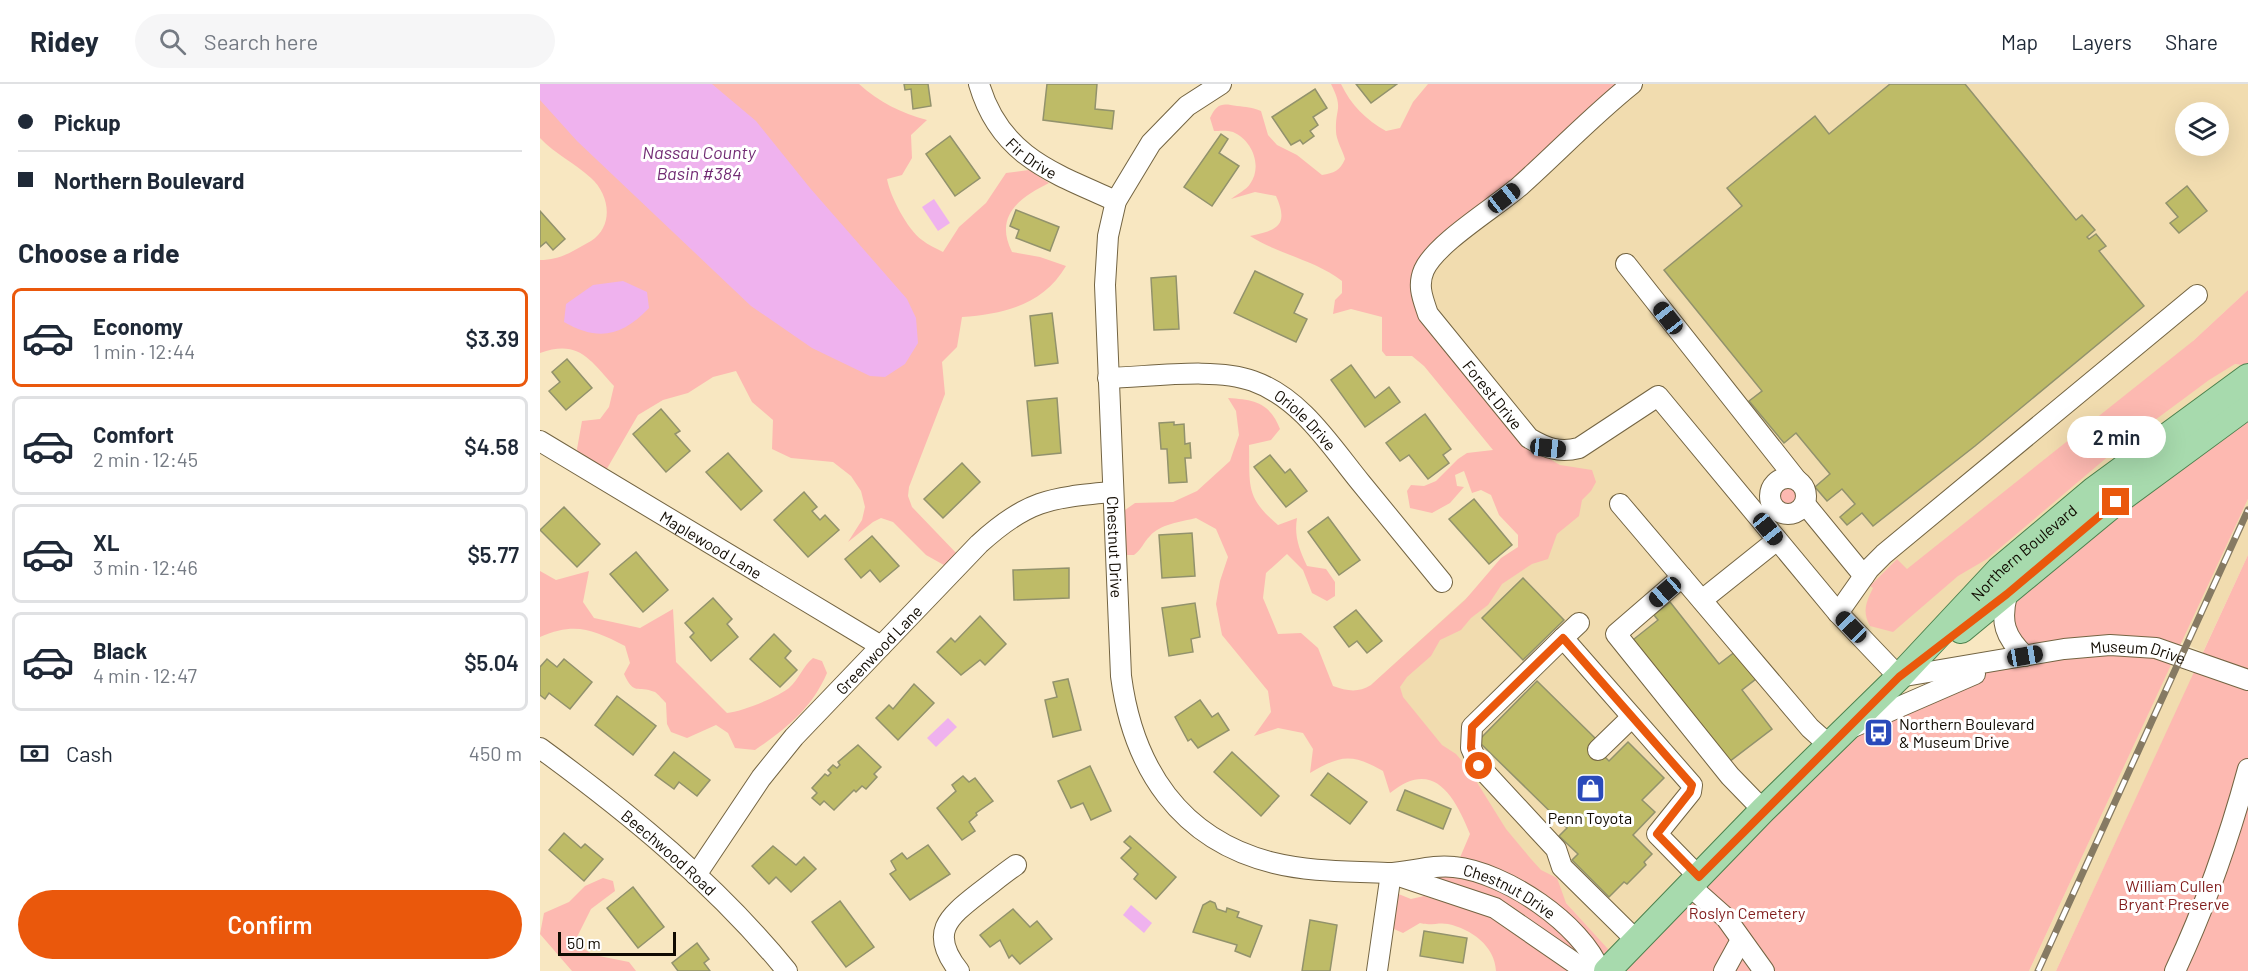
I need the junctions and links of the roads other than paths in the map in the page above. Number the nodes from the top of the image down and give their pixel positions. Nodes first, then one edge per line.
1 (979, 84) edge
2 (1221, 84) edge
3 (1632, 84) edge
4 (1116, 201) junction
5 (1626, 264) dead end
6 (2197, 295) dead end
7 (2248, 377) edge
8 (1108, 378) junction
9 (2248, 405) edge
10 (540, 441) edge
11 (1796, 479) junction
12 (1112, 492) junction
13 (1620, 504) dead end
14 (1805, 504) junction
15 (1766, 513) junction
16 (1777, 540) junction
17 (1864, 576) junction
18 (1682, 578) junction
19 (1442, 582) dead end
20 (2007, 594) junction
21 (1702, 600) junction
22 (1838, 614) junction
23 (1579, 623) dead end
24 (1563, 638) junction
25 (881, 646) junction
26 (2025, 656) junction
27 (1899, 677) junction
28 (2248, 680) edge
29 (1632, 717) junction
30 (1837, 738) junction
31 (540, 748) edge
32 (1598, 750) dead end
33 (2248, 769) edge
34 (1763, 810) junction
35 (1016, 865) dead end
36 (1390, 873) junction
37 (696, 875) junction
38 (1695, 882) junction
39 (1741, 939) junction
40 (1637, 941) junction
41 (787, 971) edge
42 (959, 971) edge
43 (1377, 971) edge
44 (1590, 971) edge
45 (1600, 971) edge
46 (1607, 971) edge
47 (1724, 971) edge
48 (1764, 971) edge
49 (2175, 971) edge

1 - 4 street, Fir Drive
2 - 4 street, Chestnut Drive
3 - 15 street, Forest Drive
4 - 8 street, Chestnut Drive
5 - 11 street
6 - 17 street
7 - 27 main road, Northern Boulevard
8 - 12 street, Chestnut Drive
8 - 19 street, Oriole Drive
9 - 20 main road, Northern Boulevard
10 - 25 street, Maplewood Lane
11 - 14 street
11 - 15 street
12 - 25 street, Greenwood Lane
12 - 36 street, Chestnut Drive
13 - 18 street
14 - 15 street
14 - 17 street
15 - 16 street, Forest Drive
16 - 21 street
16 - 22 street, Forest Drive
17 - 22 street
18 - 21 street
18 - 34 street
20 - 26 street
20 - 27 main road, Northern Boulevard
21 - 30 street
22 - 27 street, Forest Drive
23 - 24 street
24 - 29 street
24 - 40 street
25 - 37 street, Greenwood Lane
26 - 27 street, Museum Drive
26 - 28 street, Museum Drive
26 - 30 street
27 - 30 main road, Northern Boulevard
29 - 32 street
29 - 38 street
30 - 34 main road, Northern Boulevard
31 - 37 street, Beechwood Road
33 - 49 street
34 - 38 main road, Northern Boulevard
35 - 42 street
36 - 43 street
36 - 44 street, Chestnut Drive
36 - 45 street, Chestnut Drive
37 - 41 street, Beechwood Road
38 - 39 street
38 - 40 main road, Northern Boulevard
39 - 47 street
39 - 48 street
40 - 46 main road, Northern Boulevard

